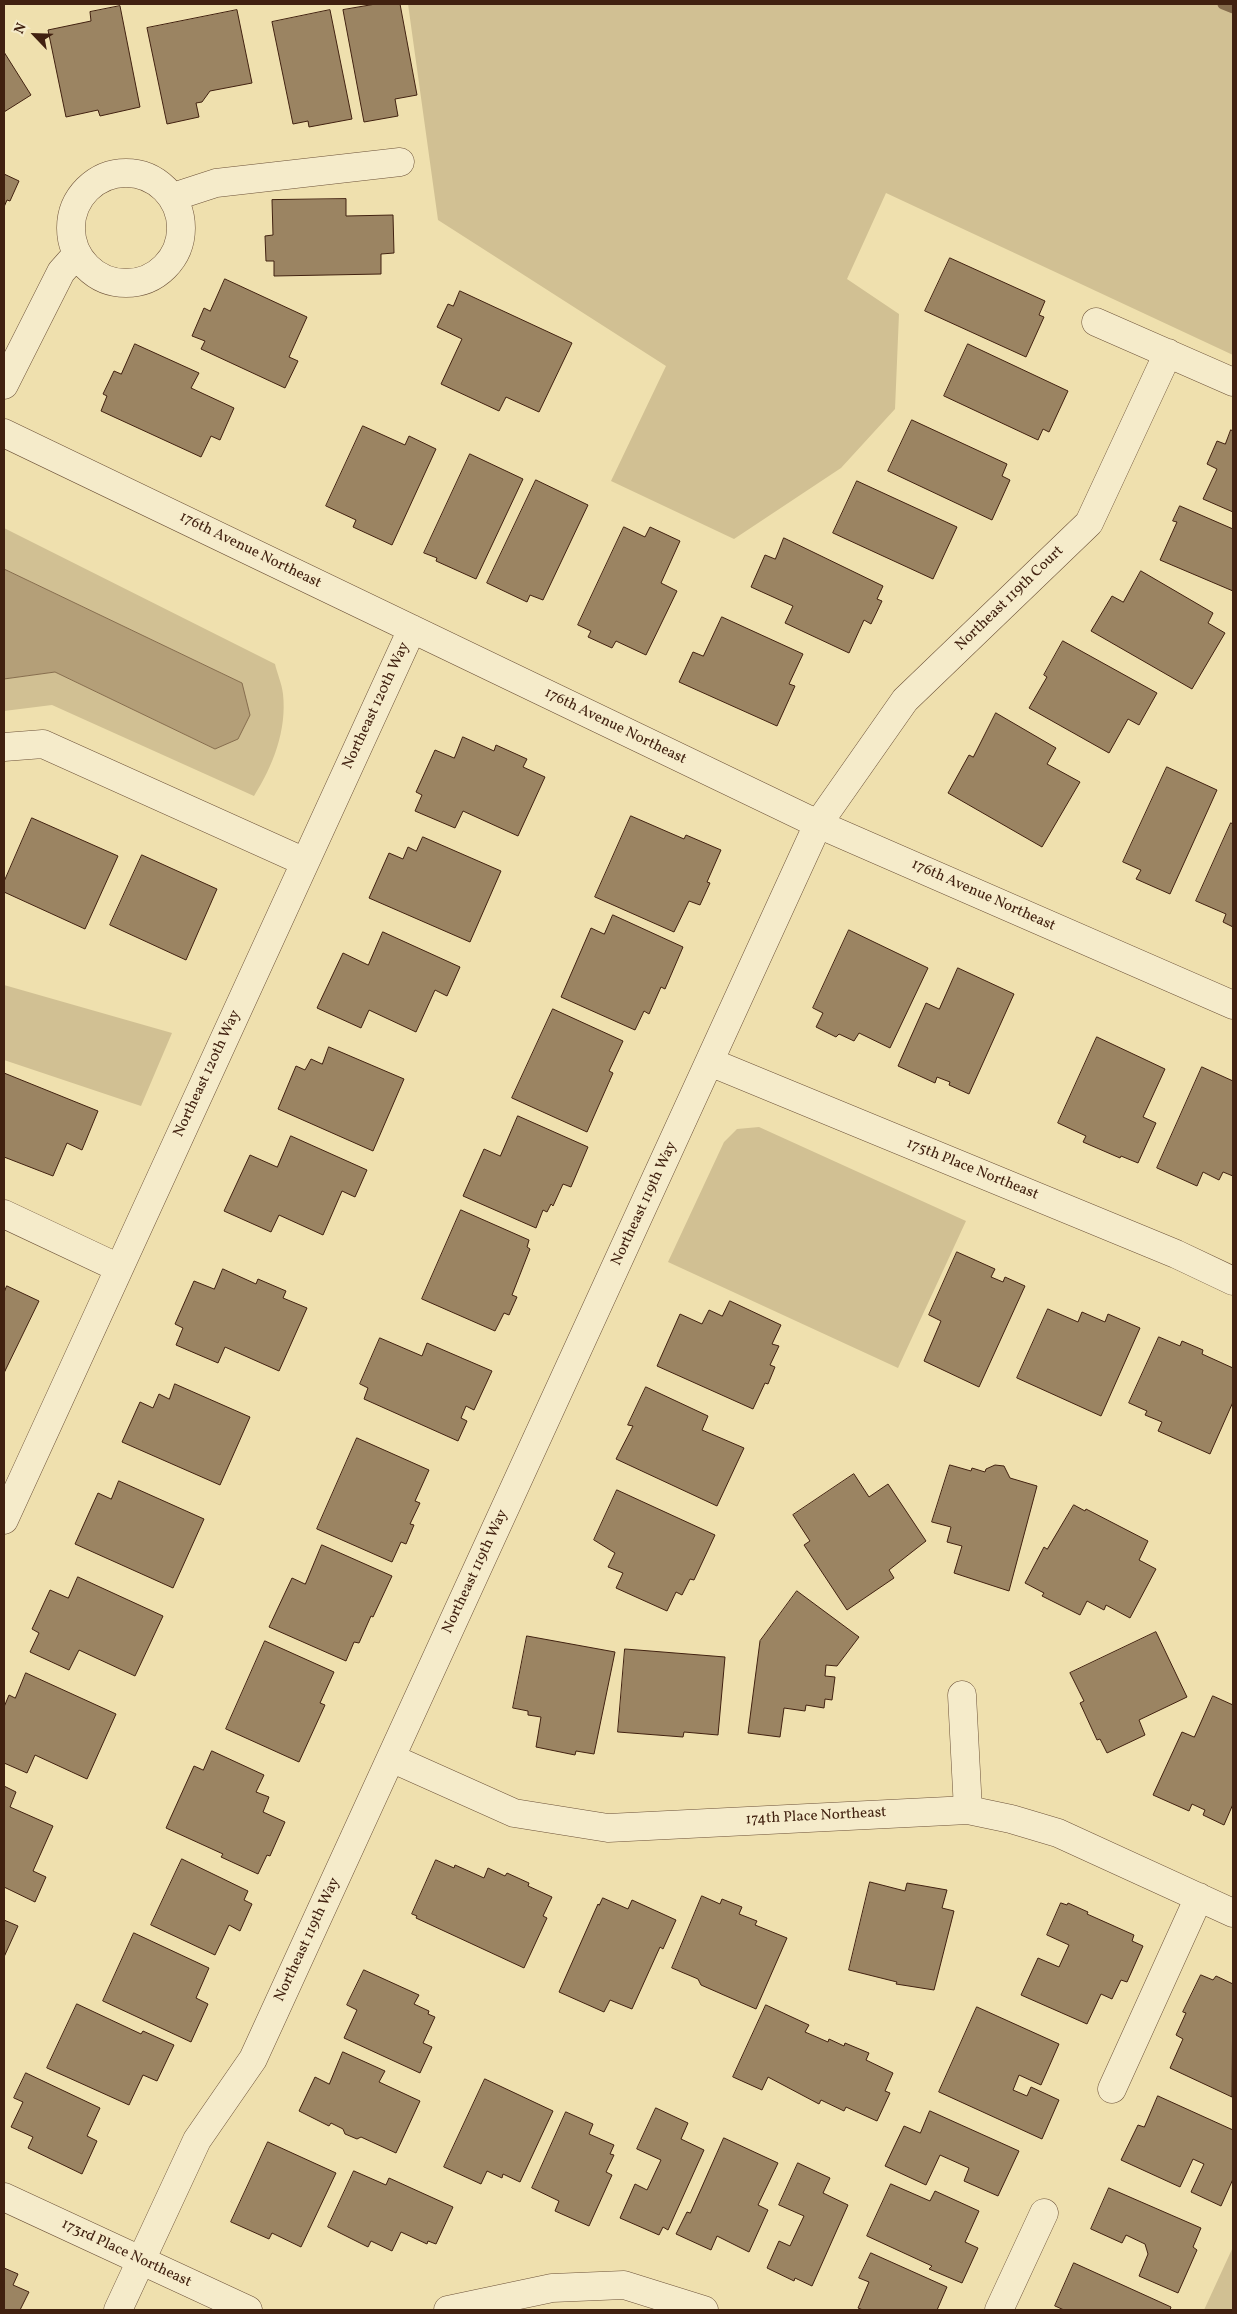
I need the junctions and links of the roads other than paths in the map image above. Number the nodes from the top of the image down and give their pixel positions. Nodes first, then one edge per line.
1 (400, 162) dead end
2 (173, 197) junction
3 (77, 254) junction
4 (1096, 322) dead end
5 (1168, 353) junction
6 (1233, 382) edge
7 (4, 385) edge
8 (4, 434) edge
9 (412, 628) junction
10 (4, 747) edge
11 (818, 824) junction
12 (305, 862) junction
13 (1233, 1005) edge
14 (710, 1062) junction
15 (4, 1214) edge
16 (119, 1268) junction
17 (1233, 1281) edge
18 (4, 1520) edge
19 (962, 1694) dead end
20 (391, 1758) junction
21 (968, 1810) junction
22 (1199, 1897) junction
23 (1233, 1913) edge
24 (1112, 2089) dead end
25 (4, 2197) edge
26 (1044, 2213) dead end
27 (141, 2260) junction
28 (481, 2306) edge
29 (118, 2310) edge
30 (248, 2310) edge
31 (448, 2310) edge
32 (704, 2310) edge
33 (999, 2310) edge

1 - 2 street
2 - 3 street
2 - 3 street
3 - 7 street
4 - 5 street
5 - 6 street
5 - 11 street, Northeast 119th Court
8 - 9 street, 176th Avenue Northeast
9 - 11 street, 176th Avenue Northeast
9 - 12 street, Northeast 120th Way
10 - 12 street
11 - 13 street, 176th Avenue Northeast
11 - 14 street, Northeast 119th Way
12 - 16 street, Northeast 120th Way
14 - 17 street, 175th Place Northeast
14 - 20 street, Northeast 119th Way
15 - 16 street
16 - 18 street, Northeast 120th Way
19 - 21 street
20 - 21 street, 174th Place Northeast
20 - 27 street, Northeast 119th Way
21 - 22 street, 174th Place Northeast
22 - 23 street, 174th Place Northeast
22 - 24 street
25 - 27 street, 173rd Place Northeast
26 - 33 street
27 - 29 street, Northeast 119th Way
27 - 30 street, 173rd Place Northeast
28 - 31 street
28 - 32 street

